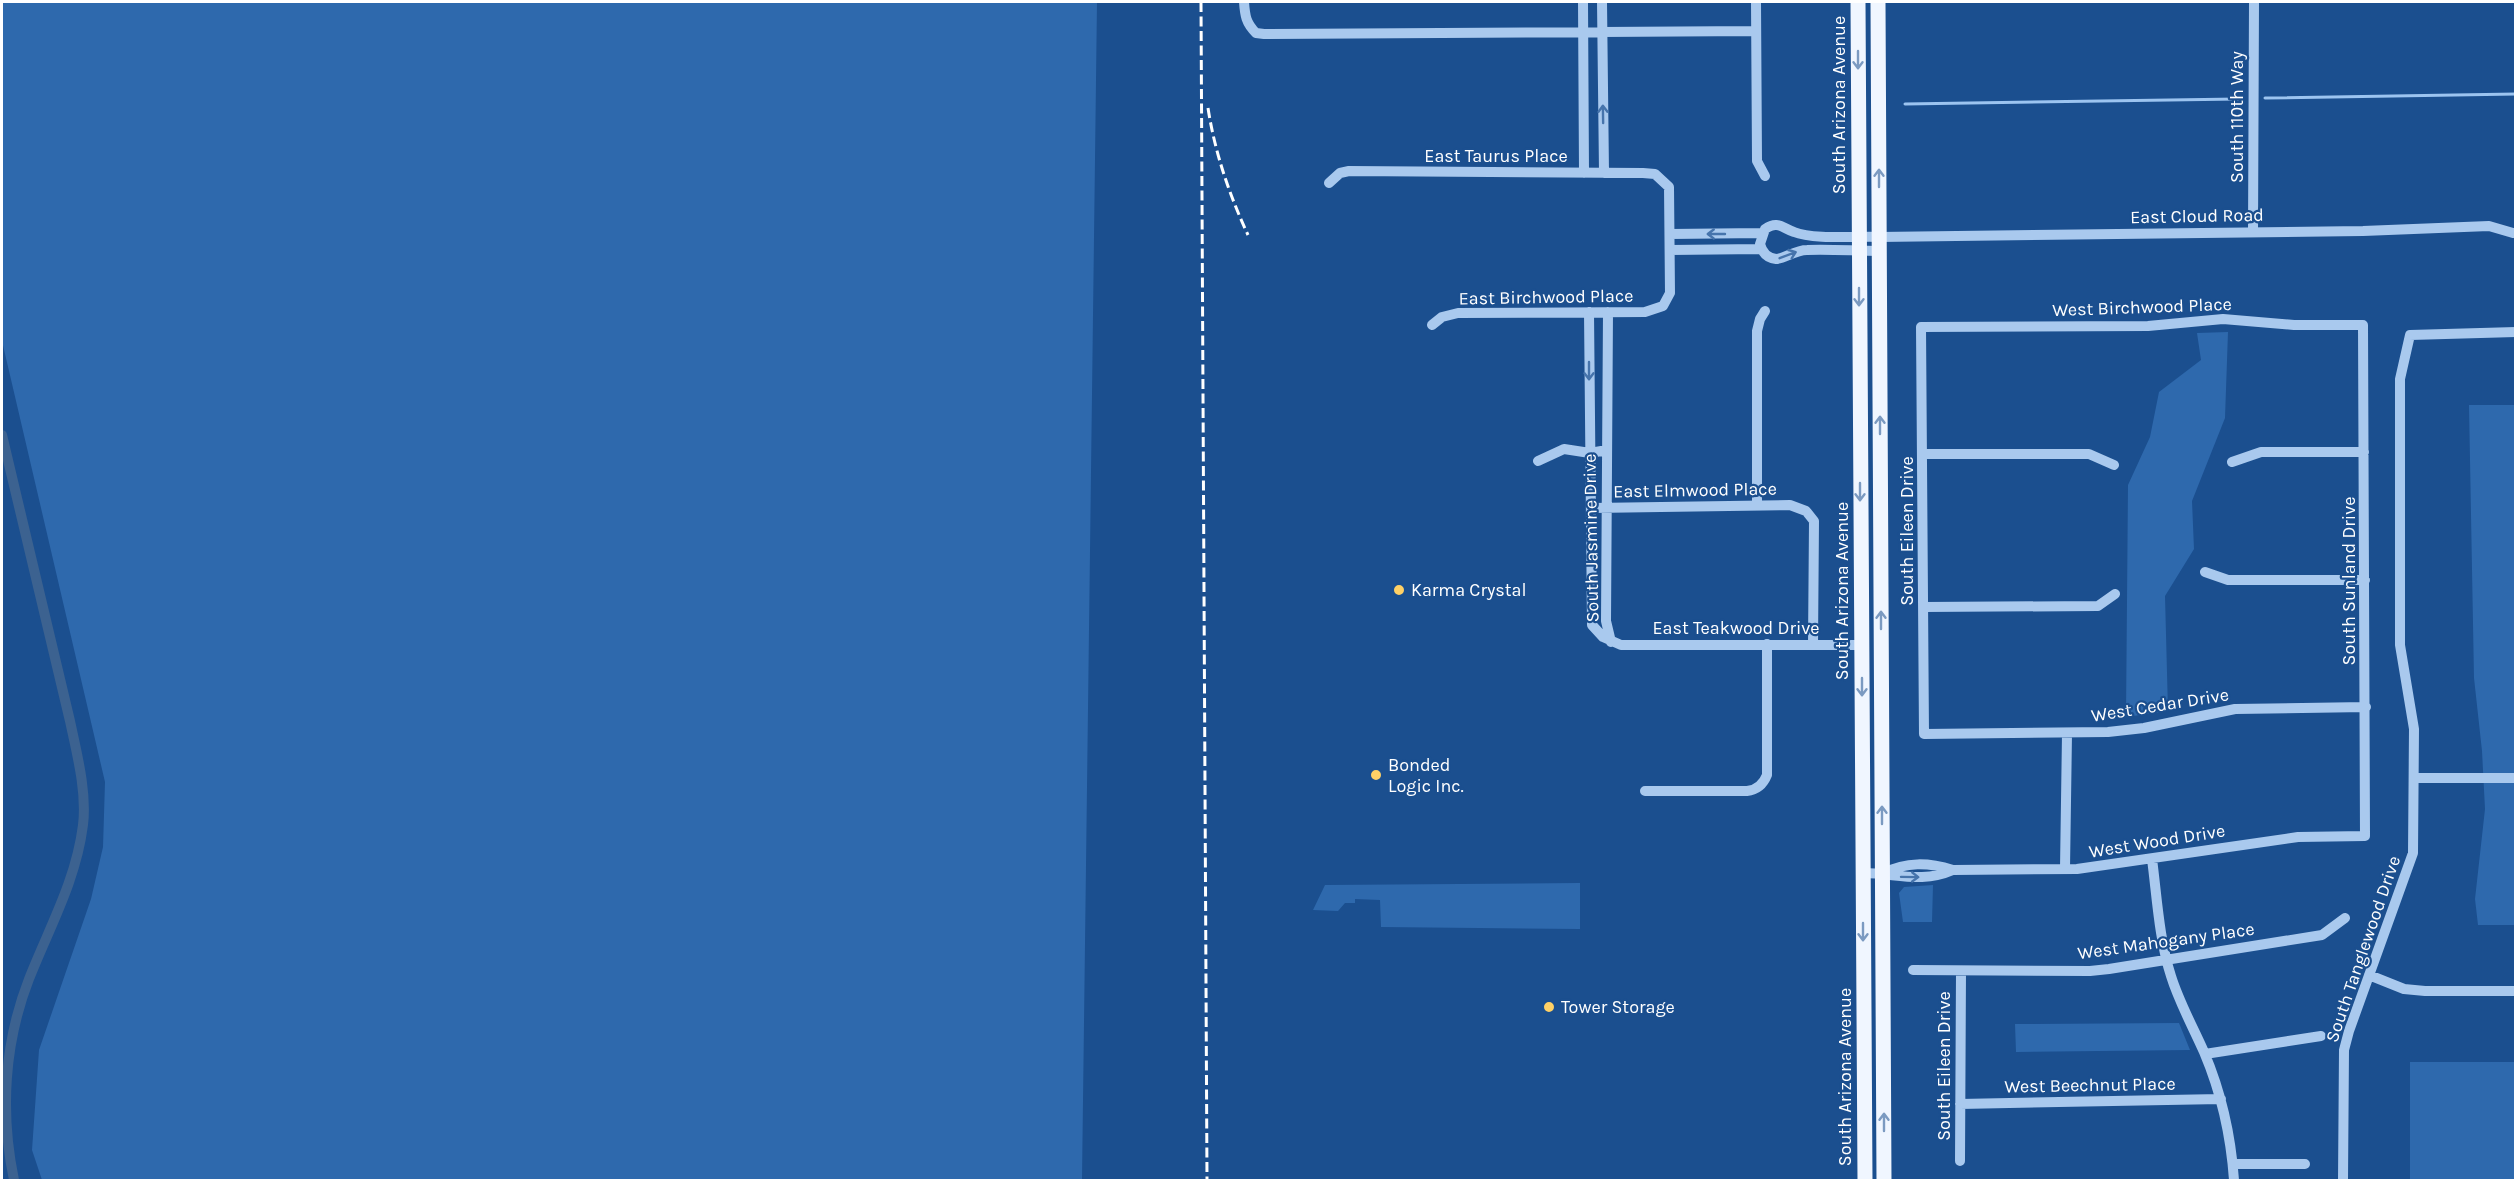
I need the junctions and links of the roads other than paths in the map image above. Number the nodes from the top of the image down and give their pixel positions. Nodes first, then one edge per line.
1 (1244, 2) edge
2 (1583, 2) edge
3 (1602, 2) edge
4 (1756, 2) edge
5 (1858, 2) edge
6 (1878, 2) edge
7 (2254, 2) edge
8 (1756, 31) junction
9 (1583, 32) junction
10 (1602, 32) junction
11 (1584, 172) junction
12 (1604, 172) junction
13 (1765, 176) dead end
14 (1329, 183) dead end
15 (2253, 232) junction
16 (1762, 233) junction
17 (2514, 233) dead end
18 (1670, 234) junction
19 (1859, 244) junction
20 (1879, 244) junction
21 (1761, 249) junction
22 (1670, 250) junction
23 (1765, 311) dead end
24 (1589, 312) junction
25 (1608, 312) junction
26 (1432, 325) dead end
27 (2363, 325) joint
28 (1921, 327) joint
29 (2516, 332) edge
30 (1606, 450) junction
31 (2364, 452) junction
32 (1590, 453) junction
33 (1923, 454) junction
34 (1538, 461) dead end
35 (2232, 462) dead end
36 (2114, 465) dead end
37 (1757, 505) junction
38 (1593, 508) junction
39 (1606, 508) junction
40 (2205, 572) dead end
41 (2365, 580) junction
42 (2115, 594) dead end
43 (1924, 607) junction
44 (1611, 642) junction
45 (1767, 644) junction
46 (1813, 644) junction
47 (1862, 645) junction
48 (2366, 708) junction
49 (1924, 734) joint
50 (2067, 734) junction
51 (2415, 778) junction
52 (2516, 778) edge
53 (1645, 791) dead end
54 (2365, 836) joint
55 (2152, 859) junction
56 (2065, 870) junction
57 (1863, 873) junction
58 (1883, 873) junction
59 (2344, 918) dead end
60 (2166, 960) junction
61 (1913, 970) dead end
62 (1961, 972) junction
63 (2369, 975) junction
64 (2516, 991) edge
65 (2321, 1036) dead end
66 (2205, 1054) junction
67 (2221, 1100) junction
68 (1960, 1104) junction
69 (1960, 1161) dead end
70 (2233, 1164) junction
71 (2305, 1164) dead end
72 (1865, 1180) edge
73 (1884, 1180) edge
74 (2234, 1180) edge
75 (2343, 1180) edge

1 - 9 street
2 - 9 street
3 - 10 street
4 - 8 street
5 -> 19 main road, South Arizona Avenue
20 -> 6 main road
7 - 15 street, South 110th Way
8 - 10 street
8 - 13 street
9 - 10 street
9 - 11 street
12 -> 10 street
11 - 12 street, East Taurus Place
11 - 14 street, East Taurus Place
12 - 18 street, East Taurus Place
15 - 17 street, East Cloud Road
15 - 20 street, East Cloud Road
16 -> 18 street
16 - 19 street
16 - 21 street
18 - 22 street
19 - 20 street
21 -> 19 street
19 -> 47 main road, South Arizona Avenue
58 -> 20 main road
21 - 22 street
22 - 25 street, East Birchwood Place
23 - 37 street
24 - 25 street, East Birchwood Place
24 - 26 street, East Birchwood Place
24 -> 32 street, South Jasmine Drive
25 - 30 street, South Jasmine Drive
27 - 28 street, West Birchwood Place
27 - 31 street, South Sunland Drive
28 - 33 street, South Eileen Drive
29 - 51 street, South Tanglewood Drive
30 - 32 street
30 - 39 street, South Jasmine Drive
31 - 35 street
31 - 41 street, South Sunland Drive
32 - 34 street
32 - 38 street, South Jasmine Drive
33 - 36 street
33 - 43 street, South Eileen Drive
37 - 39 street, East Elmwood Place
37 - 46 street, East Elmwood Place
38 - 39 street, East Elmwood Place
38 - 44 street, South Jasmine Drive
39 - 44 street, South Jasmine Drive
40 - 41 street
41 - 48 street, South Sunland Drive
42 - 43 street
43 - 49 street, South Eileen Drive
44 - 45 street, East Teakwood Drive
45 - 46 street, East Teakwood Drive
45 - 53 street
46 - 47 street, East Teakwood Drive
47 -> 57 main road, South Arizona Avenue
48 - 50 street, West Cedar Drive
48 - 54 street, South Sunland Drive
49 - 50 street, West Cedar Drive
50 - 56 street
51 - 52 street
51 - 63 street, South Tanglewood Drive
54 - 55 street, West Wood Drive
55 - 56 street, West Wood Drive
55 - 60 street
56 - 58 street, West Wood Drive
57 - 58 street, West Wood Drive
57 -> 72 main road, South Arizona Avenue
73 -> 58 main road
59 - 60 street, West Mahogany Place
60 - 62 street, West Mahogany Place
60 - 66 street
61 - 62 street, West Mahogany Place
62 - 68 street, South Eileen Drive
63 - 64 street
63 - 75 street, South Tanglewood Drive
65 - 66 street
66 - 67 street
67 - 68 street, West Beechnut Place
67 - 70 street
68 - 69 street, South Eileen Drive
70 - 71 street
70 - 74 street

